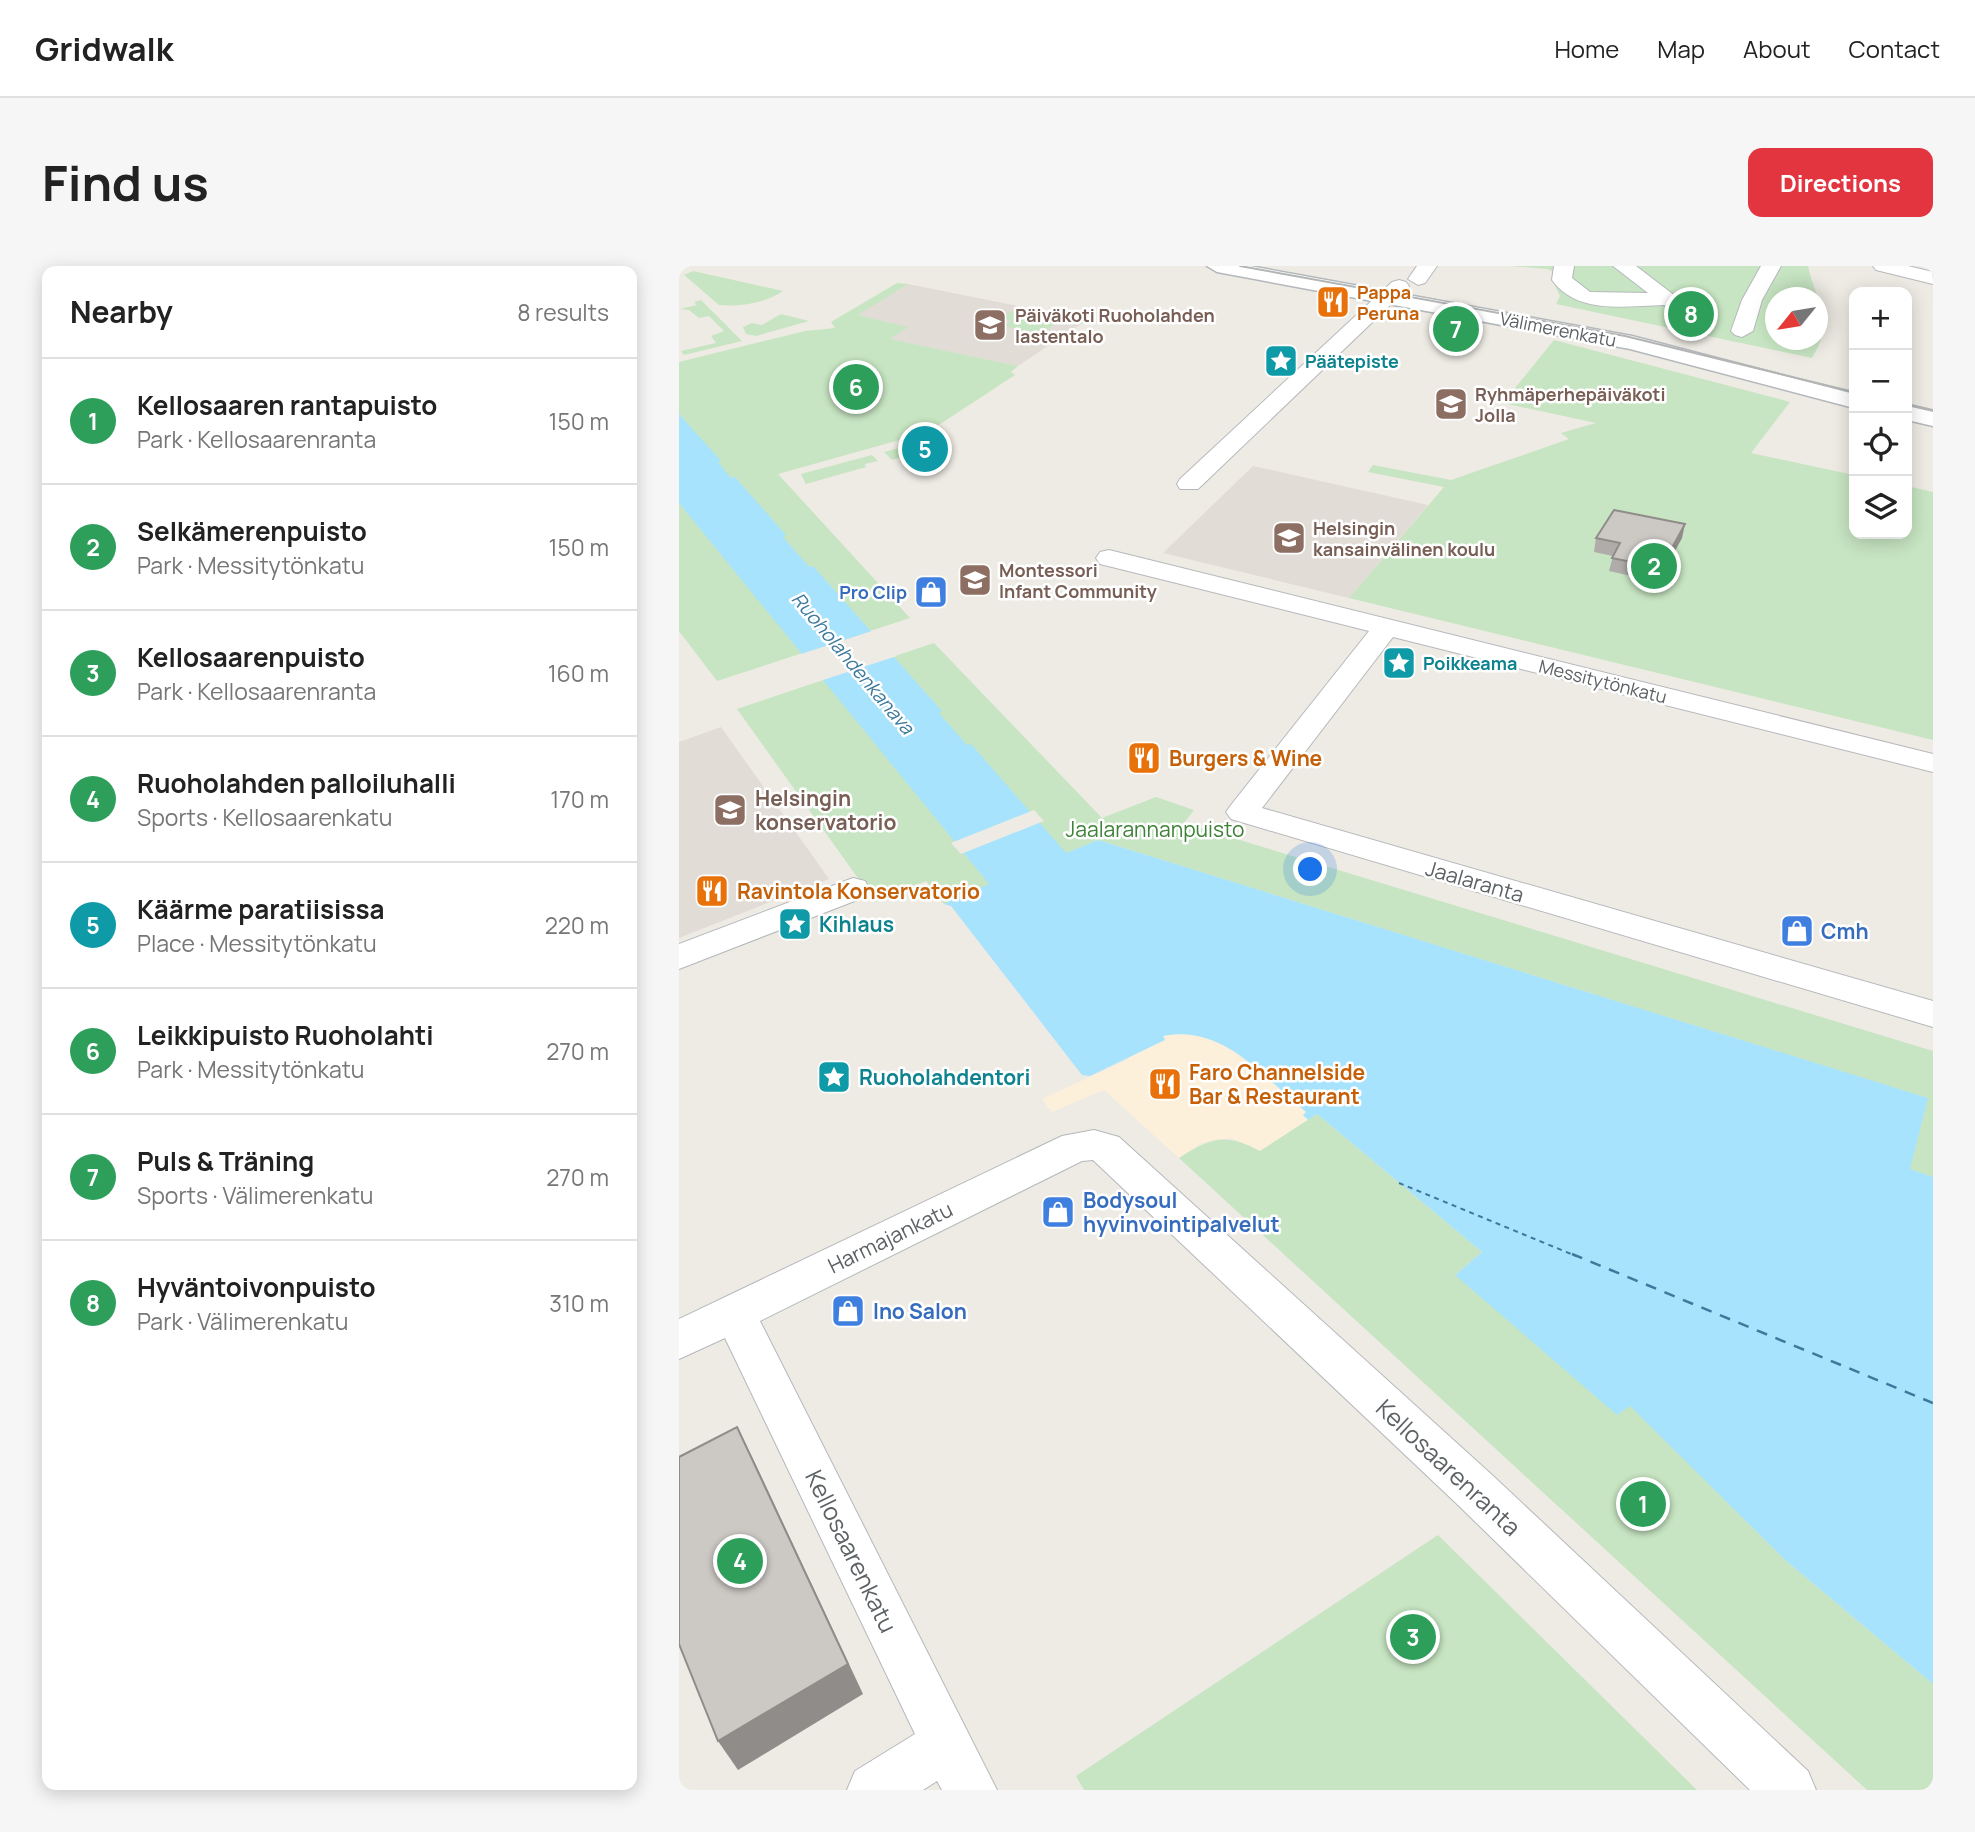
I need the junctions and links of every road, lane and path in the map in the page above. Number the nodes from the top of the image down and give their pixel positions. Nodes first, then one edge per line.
1 (1217, 266) edge
2 (1285, 266) edge
3 (1564, 266) edge
4 (1623, 266) edge
5 (1771, 266) edge
6 (1883, 266) edge
7 (1933, 278) edge
8 (1408, 282) edge
9 (1669, 299) junction
10 (1650, 314) dead end
11 (1742, 331) dead end
12 (1849, 378) edge
13 (1912, 392) edge
14 (1933, 397) edge
15 (1849, 400) edge
16 (1912, 414) edge
17 (1933, 419) edge
18 (1189, 484) dead end
19 (1109, 558) dead end
20 (1386, 628) junction
21 (1933, 763) edge
22 (853, 889) dead end
23 (679, 957) edge
24 (1933, 1014) edge
25 (1105, 1149) joint
26 (734, 1313) junction
27 (679, 1340) edge
28 (947, 1744) junction
29 (874, 1790) edge
30 (970, 1790) edge
31 (1789, 1790) edge

1 - 8 street, Välimerenkatu
2 - 8 street
3 - 9 street
4 - 9 street
5 - 11 street
6 - 7 street
8 - 12 street, Välimerenkatu
8 - 15 street, Välimerenkatu
8 - 18 street
9 - 10 street
13 - 14 street
16 - 17 street
19 - 20 street, Messitytönkatu
20 - 21 street, Messitytönkatu
20 - 24 street, Jaalaranta
22 - 23 street
25 - 26 street, Harmajankatu
25 - 31 street, Kellosaarenranta
26 - 27 street, Harmajankatu
26 - 28 street, Kellosaarenkatu
28 - 29 street
28 - 30 street, Kellosaarenkatu

